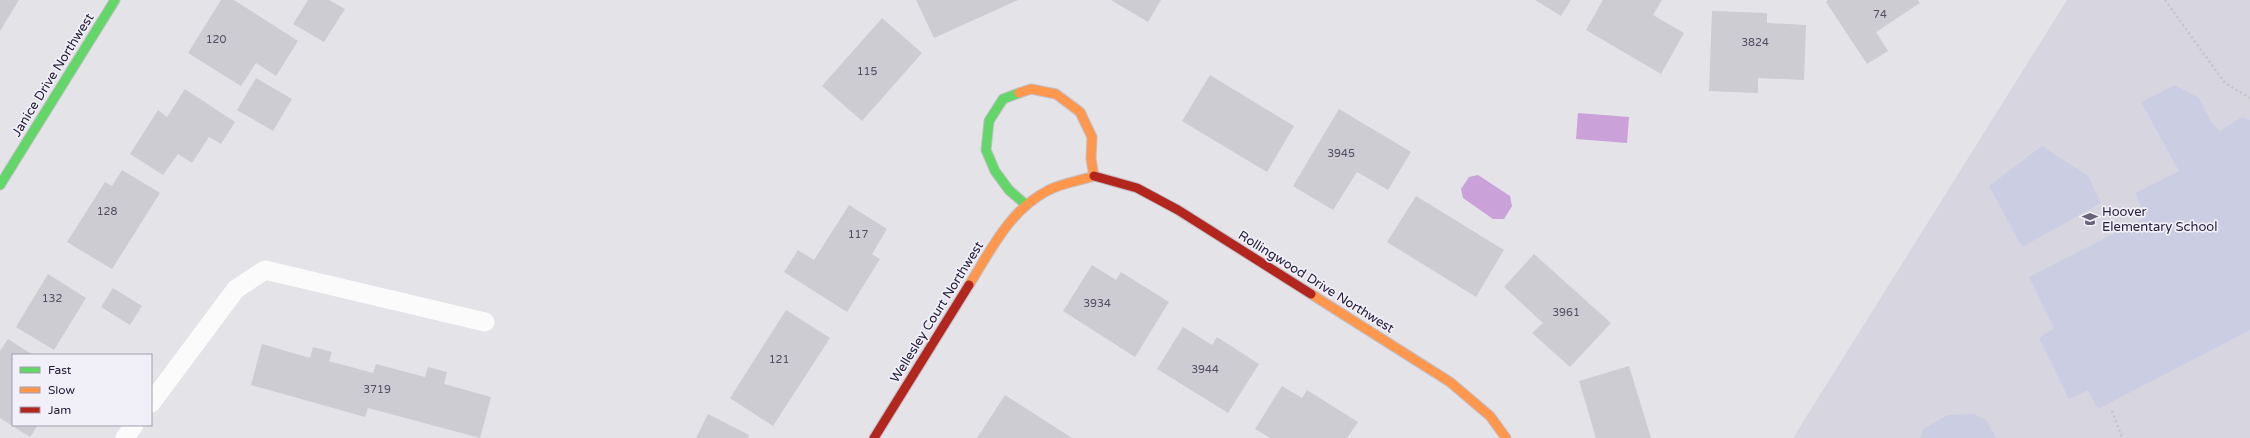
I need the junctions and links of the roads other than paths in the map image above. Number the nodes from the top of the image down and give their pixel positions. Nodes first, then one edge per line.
1 (115, 0) edge
2 (1094, 176) junction
3 (0, 185) edge
4 (1025, 204) junction
5 (485, 322) dead end
6 (152, 402) edge
7 (133, 426) edge
8 (125, 438) edge
9 (874, 438) edge
10 (1506, 438) edge

1 - 3 street, Janice Drive Northwest
2 - 4 street, Wellesley Court Northwest
2 - 4 street
2 - 10 street, Rollingwood Drive Northwest
4 - 9 street, Wellesley Court Northwest
5 - 6 lane
7 - 8 lane

